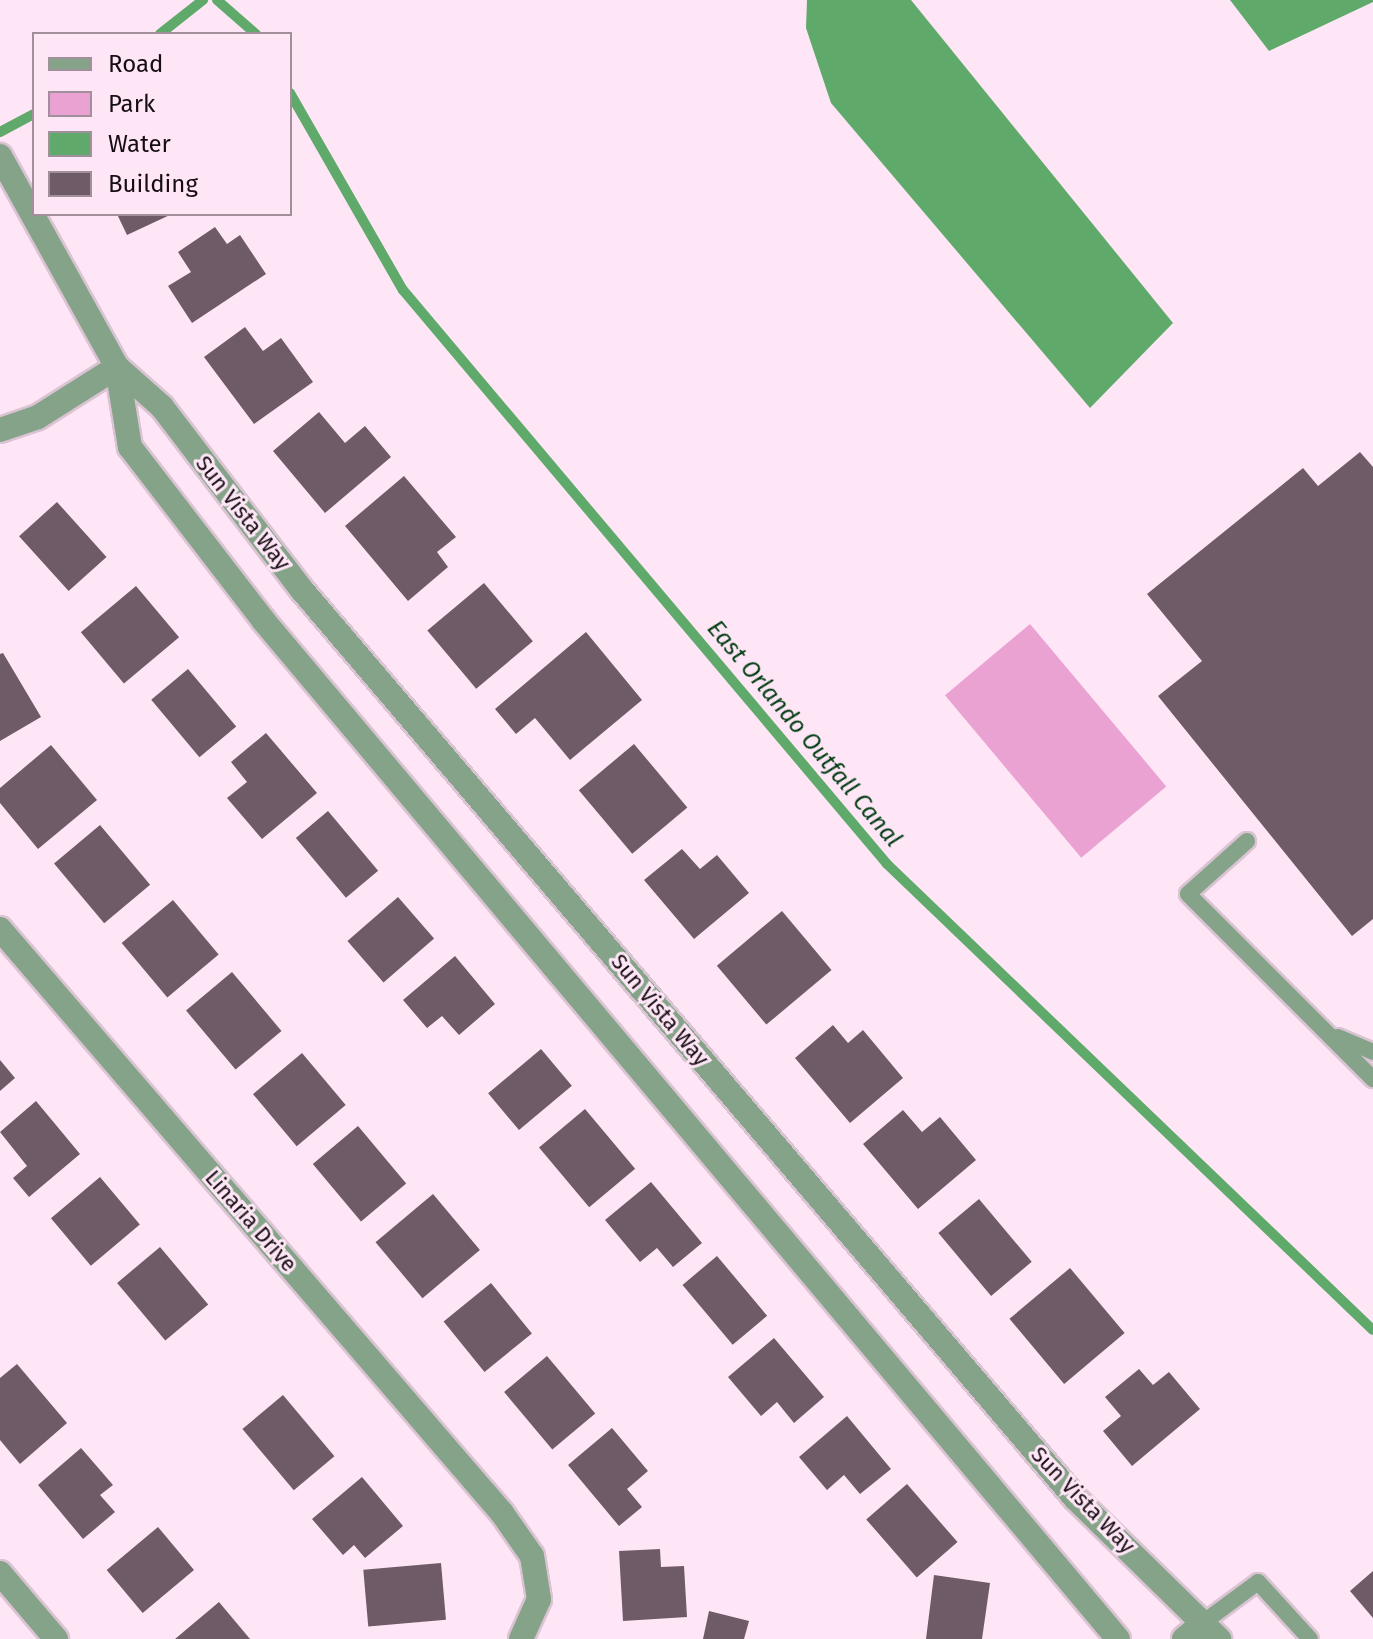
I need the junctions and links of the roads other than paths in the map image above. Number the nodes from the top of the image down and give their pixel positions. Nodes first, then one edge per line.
1 (5, 165) edge
2 (32, 214) edge
3 (33, 216) edge
4 (117, 367) junction
5 (0, 430) edge
6 (1247, 841) dead end
7 (0, 929) edge
8 (1328, 1033) junction
9 (1373, 1052) edge
10 (1373, 1079) edge
11 (0, 1573) edge
12 (1212, 1630) edge
13 (56, 1639) edge
14 (521, 1639) edge
15 (1118, 1639) edge
16 (1184, 1639) edge
17 (1310, 1639) edge

1 - 2 street, Sun Vista Way
3 - 4 street, Sun Vista Way
4 - 5 street
4 - 12 street, Sun Vista Way
4 - 15 street, Sun Vista Way
6 - 8 lane
7 - 14 street, Linaria Drive
8 - 9 lane
8 - 10 lane
11 - 13 street
12 - 16 street
12 - 17 lane

